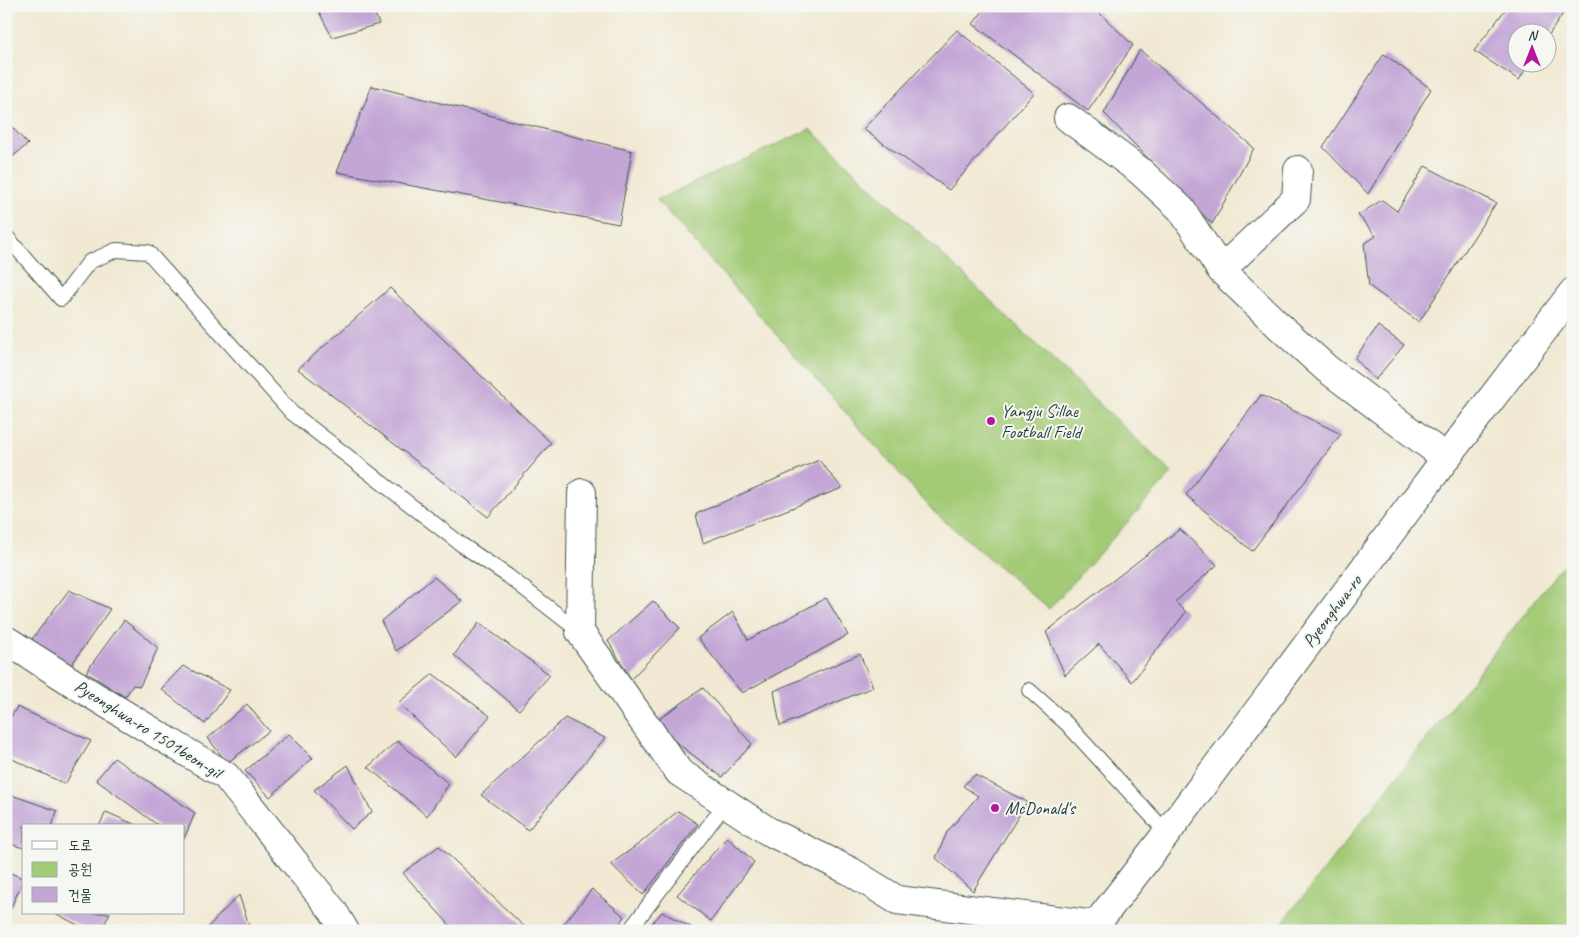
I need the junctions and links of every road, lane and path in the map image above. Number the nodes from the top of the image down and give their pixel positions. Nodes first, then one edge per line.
1 (1068, 118) dead end
2 (1298, 170) dead end
3 (6, 236) edge
4 (1221, 270) junction
5 (1573, 292) edge
6 (1446, 458) junction
7 (582, 493) dead end
8 (580, 632) junction
9 (6, 640) edge
10 (1029, 690) dead end
11 (726, 803) junction
12 (1167, 832) junction
13 (1094, 928) edge
14 (345, 931) edge
15 (630, 931) edge

1 - 4 street
2 - 4 street
3 - 8 lane
4 - 6 street
5 - 6 street, Pyeonghwa-ro
6 - 12 street, Pyeonghwa-ro
7 - 8 street
8 - 11 street
9 - 14 street, Pyeonghwa-ro 1501beon-gil
10 - 12 lane
11 - 13 street
11 - 15 lane
12 - 13 street, Pyeonghwa-ro

